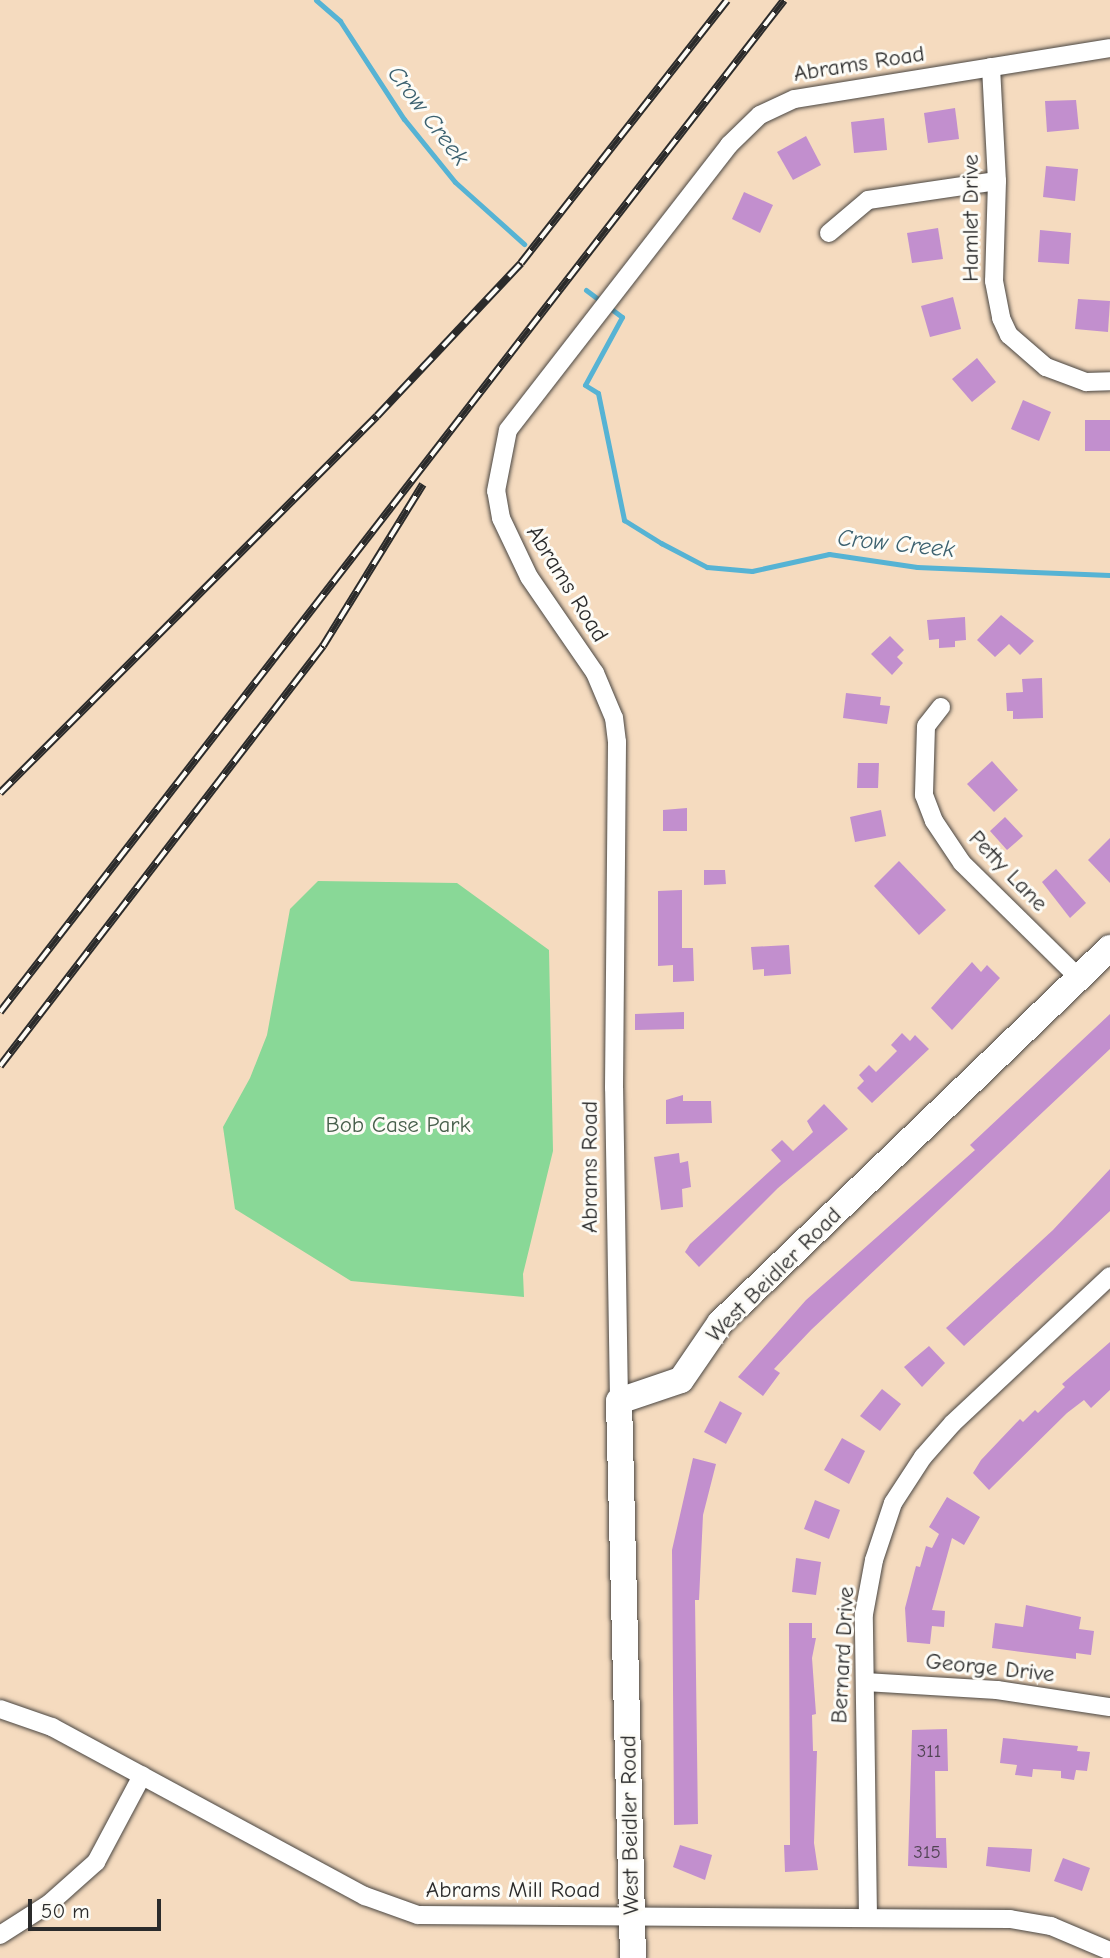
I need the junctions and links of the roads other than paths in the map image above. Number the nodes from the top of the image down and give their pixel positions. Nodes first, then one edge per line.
1 (1110, 48) edge
2 (991, 67) junction
3 (998, 181) junction
4 (830, 233) dead end
5 (1110, 381) edge
6 (941, 707) dead end
7 (1110, 948) edge
8 (1078, 978) junction
9 (1110, 1276) edge
10 (619, 1401) junction
11 (865, 1682) junction
12 (1110, 1707) edge
13 (0, 1709) edge
14 (142, 1776) junction
15 (633, 1915) junction
16 (868, 1917) junction
17 (0, 1935) edge
18 (1110, 1951) edge
19 (633, 1958) edge

1 - 2 street, Abrams Road
2 - 3 street, Hamlet Drive
2 - 10 street, Abrams Road
3 - 4 street
3 - 5 street, Hamlet Drive
6 - 8 street, Petty Lane
7 - 8 street, West Beidler Road
8 - 10 street, West Beidler Road
9 - 11 street, Bernard Drive
10 - 15 street, West Beidler Road
11 - 12 street, George Drive
11 - 16 street, Bernard Drive
13 - 14 street, Abrams Mill Road
14 - 15 street, Abrams Mill Road
14 - 17 street
15 - 16 street, Abrams Mill Road
15 - 19 street, West Beidler Road
16 - 18 street, Abrams Mill Road

